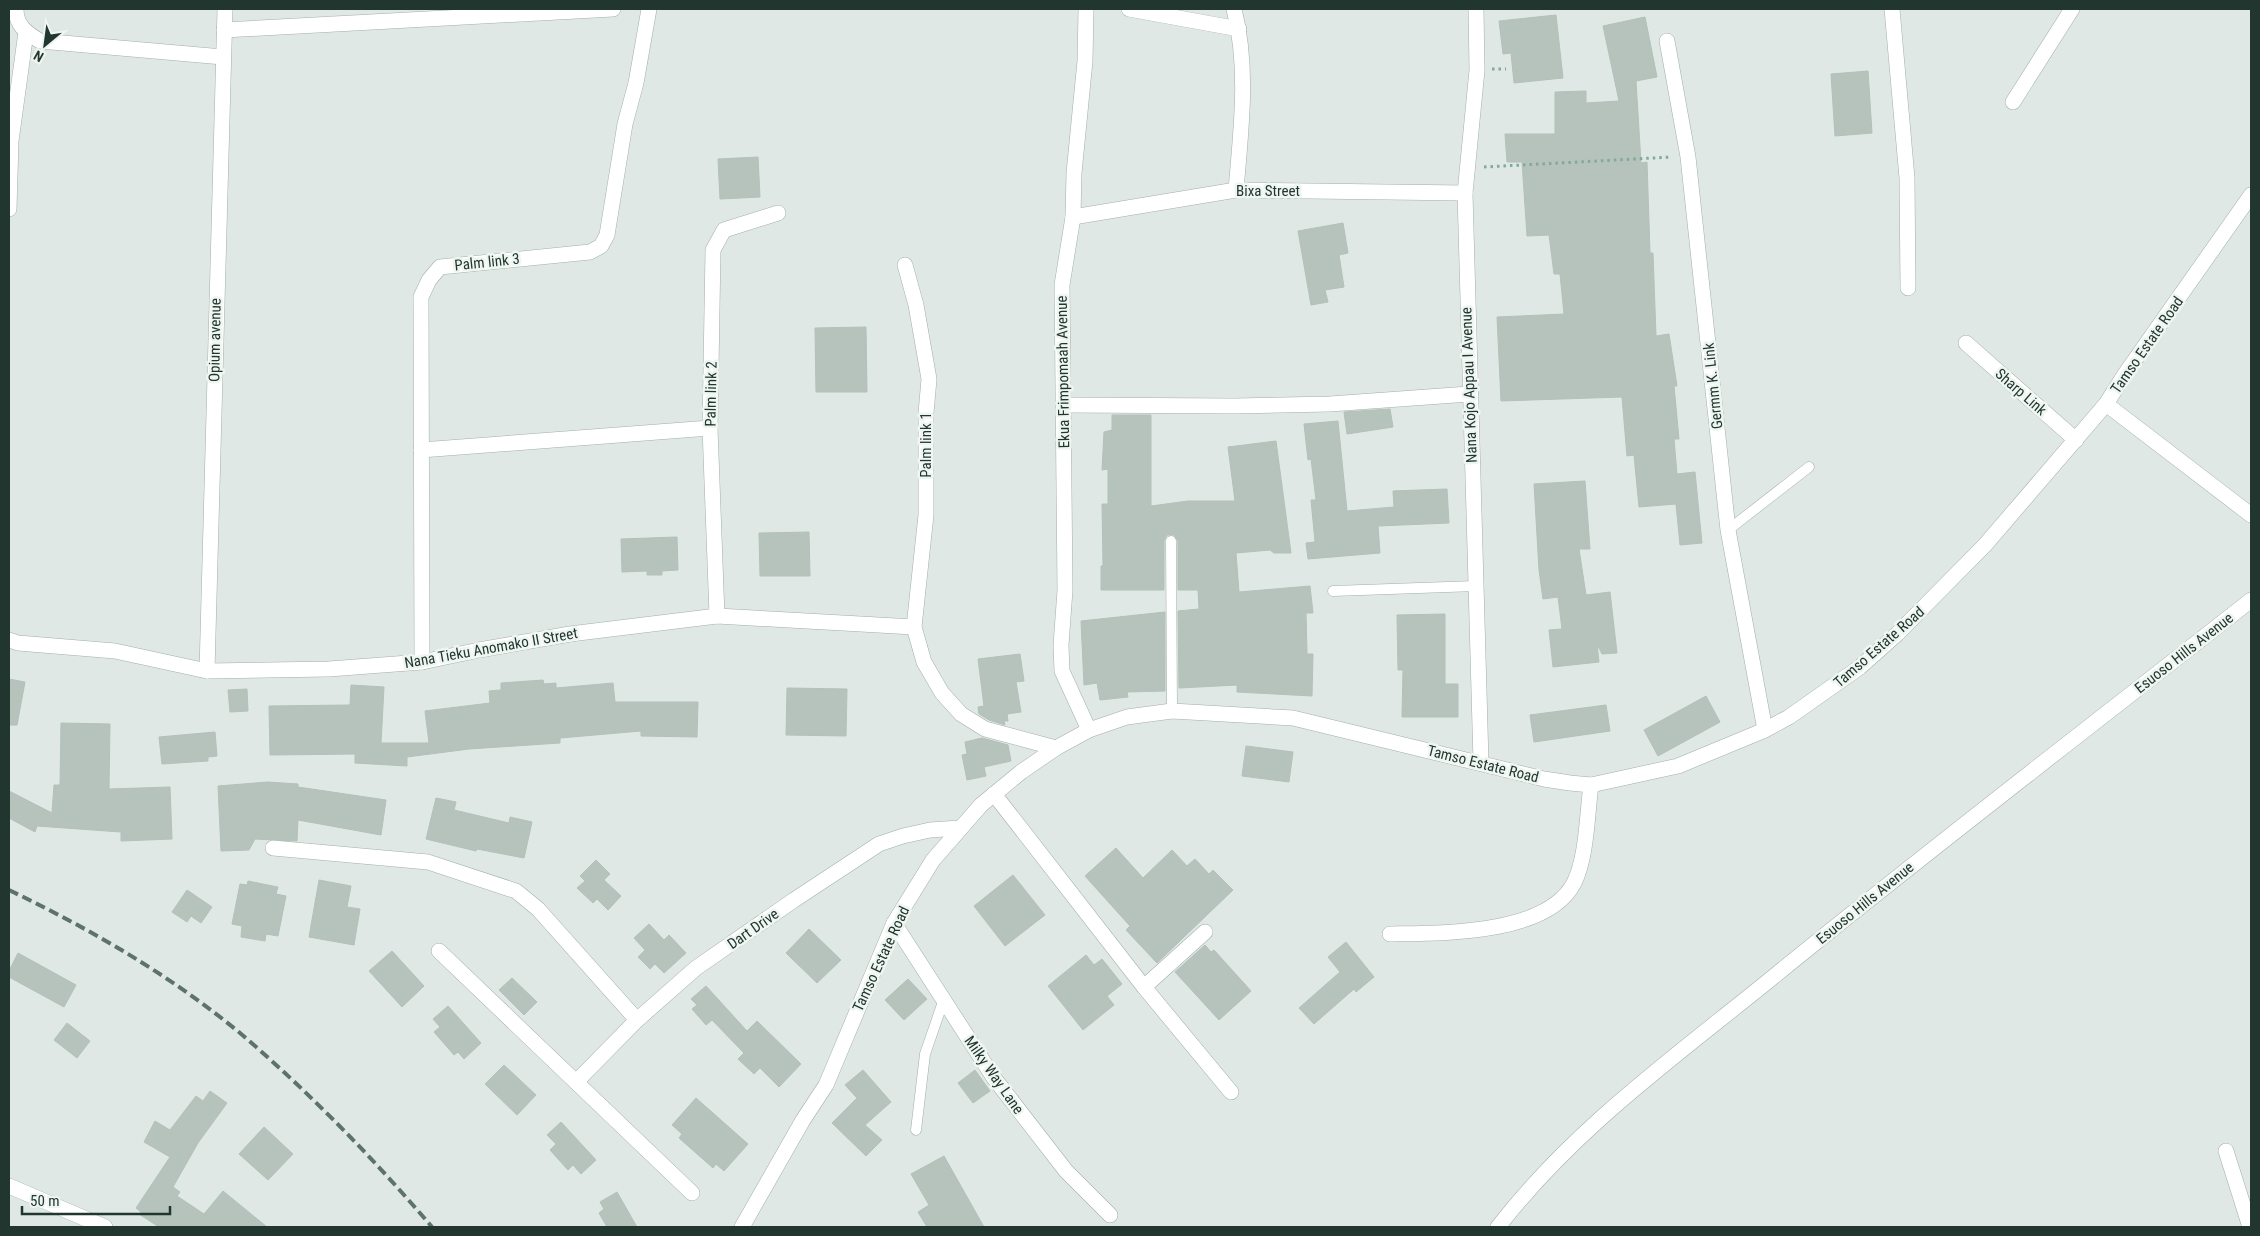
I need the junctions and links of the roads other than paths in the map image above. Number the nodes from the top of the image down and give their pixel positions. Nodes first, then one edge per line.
1 (16, 9) edge
2 (225, 9) edge
3 (613, 9) edge
4 (649, 9) edge
5 (1086, 9) edge
6 (1129, 9) edge
7 (1234, 9) edge
8 (1476, 9) edge
9 (1892, 9) edge
10 (2072, 9) edge
11 (1239, 29) junction
12 (224, 30) junction
13 (26, 32) junction
14 (1668, 41) dead end
15 (223, 57) junction
16 (2013, 102) dead end
17 (1236, 190) junction
18 (1465, 193) junction
19 (2251, 195) edge
20 (9, 209) edge
21 (778, 213) dead end
22 (1074, 217) junction
23 (905, 265) dead end
24 (1908, 288) dead end
25 (1966, 343) dead end
26 (1469, 394) junction
27 (2106, 404) junction
28 (1064, 405) junction
29 (710, 428) junction
30 (2076, 440) junction
31 (421, 450) junction
32 (1809, 467) dead end
33 (2251, 515) edge
34 (1728, 530) junction
35 (1171, 541) dead end
36 (1476, 586) junction
37 (1333, 592) dead end
38 (2251, 600) edge
39 (717, 616) junction
40 (914, 627) junction
41 (9, 640) edge
42 (422, 662) junction
43 (207, 671) junction
44 (1172, 711) junction
45 (1089, 730) junction
46 (1765, 730) junction
47 (1056, 748) junction
48 (1481, 762) junction
49 (1591, 785) junction
50 (994, 794) junction
51 (960, 828) junction
52 (273, 848) dead end
53 (894, 922) junction
54 (1204, 932) dead end
55 (1390, 934) dead end
56 (439, 951) dead end
57 (1144, 987) junction
58 (944, 1000) junction
59 (637, 1020) junction
60 (576, 1082) junction
61 (1232, 1092) dead end
62 (916, 1130) dead end
63 (2226, 1151) dead end
64 (9, 1186) edge
65 (692, 1193) dead end
66 (1110, 1215) dead end
67 (106, 1227) edge
68 (742, 1227) edge
69 (1498, 1227) edge
70 (2250, 1227) edge

1 - 13 street
2 - 12 street, Opium avenue
3 - 12 street
4 - 31 street, Palm link 3
5 - 22 street, Ekua Frimpomaah Avenue
6 - 11 street
7 - 11 street
8 - 18 street, Nana Kojo Appau I Avenue
9 - 24 street
10 - 16 street
11 - 17 street
12 - 15 street, Opium avenue
13 - 15 street
13 - 20 street
14 - 34 street, Germm K. Link
15 - 43 street, Opium avenue
17 - 18 street, Bixa Street
17 - 22 street, Bixa Street
18 - 26 street, Nana Kojo Appau I Avenue
19 - 27 street, Tamso Estate Road
21 - 29 street, Palm link 2
22 - 28 street, Ekua Frimpomaah Avenue
23 - 40 street, Palm link 1
25 - 30 street, Sharp Link
26 - 28 street
26 - 36 street, Nana Kojo Appau I Avenue
27 - 30 street, Tamso Estate Road
27 - 33 street
28 - 45 street, Ekua Frimpomaah Avenue
29 - 31 street
29 - 39 street, Palm link 2
30 - 46 street, Tamso Estate Road
31 - 42 street, Palm link 3
32 - 34 lane
34 - 46 street, Germm K. Link
35 - 44 lane
36 - 37 lane
36 - 48 street, Nana Kojo Appau I Avenue
38 - 69 street, Esuoso Hills Avenue
39 - 40 street, Nana Tieku Anomako II Street
39 - 42 street, Nana Tieku Anomako II Street
40 - 47 street
41 - 43 street, Nana Tieku Anomako II Street
42 - 43 street, Nana Tieku Anomako II Street
44 - 45 street, Tamso Estate Road
44 - 48 street, Tamso Estate Road
45 - 47 street, Tamso Estate Road
46 - 49 street, Tamso Estate Road
47 - 50 street, Tamso Estate Road
48 - 49 street, Tamso Estate Road
49 - 55 street
50 - 51 street, Tamso Estate Road
50 - 57 street
51 - 53 street, Tamso Estate Road
51 - 59 street, Dart Drive
52 - 59 street
53 - 58 street, Milky Way Lane
53 - 68 street, Tamso Estate Road
54 - 57 street
56 - 60 street
57 - 61 street
58 - 62 lane
58 - 66 street, Milky Way Lane
59 - 60 street, Dart Drive
60 - 65 street
63 - 70 street
64 - 67 street

